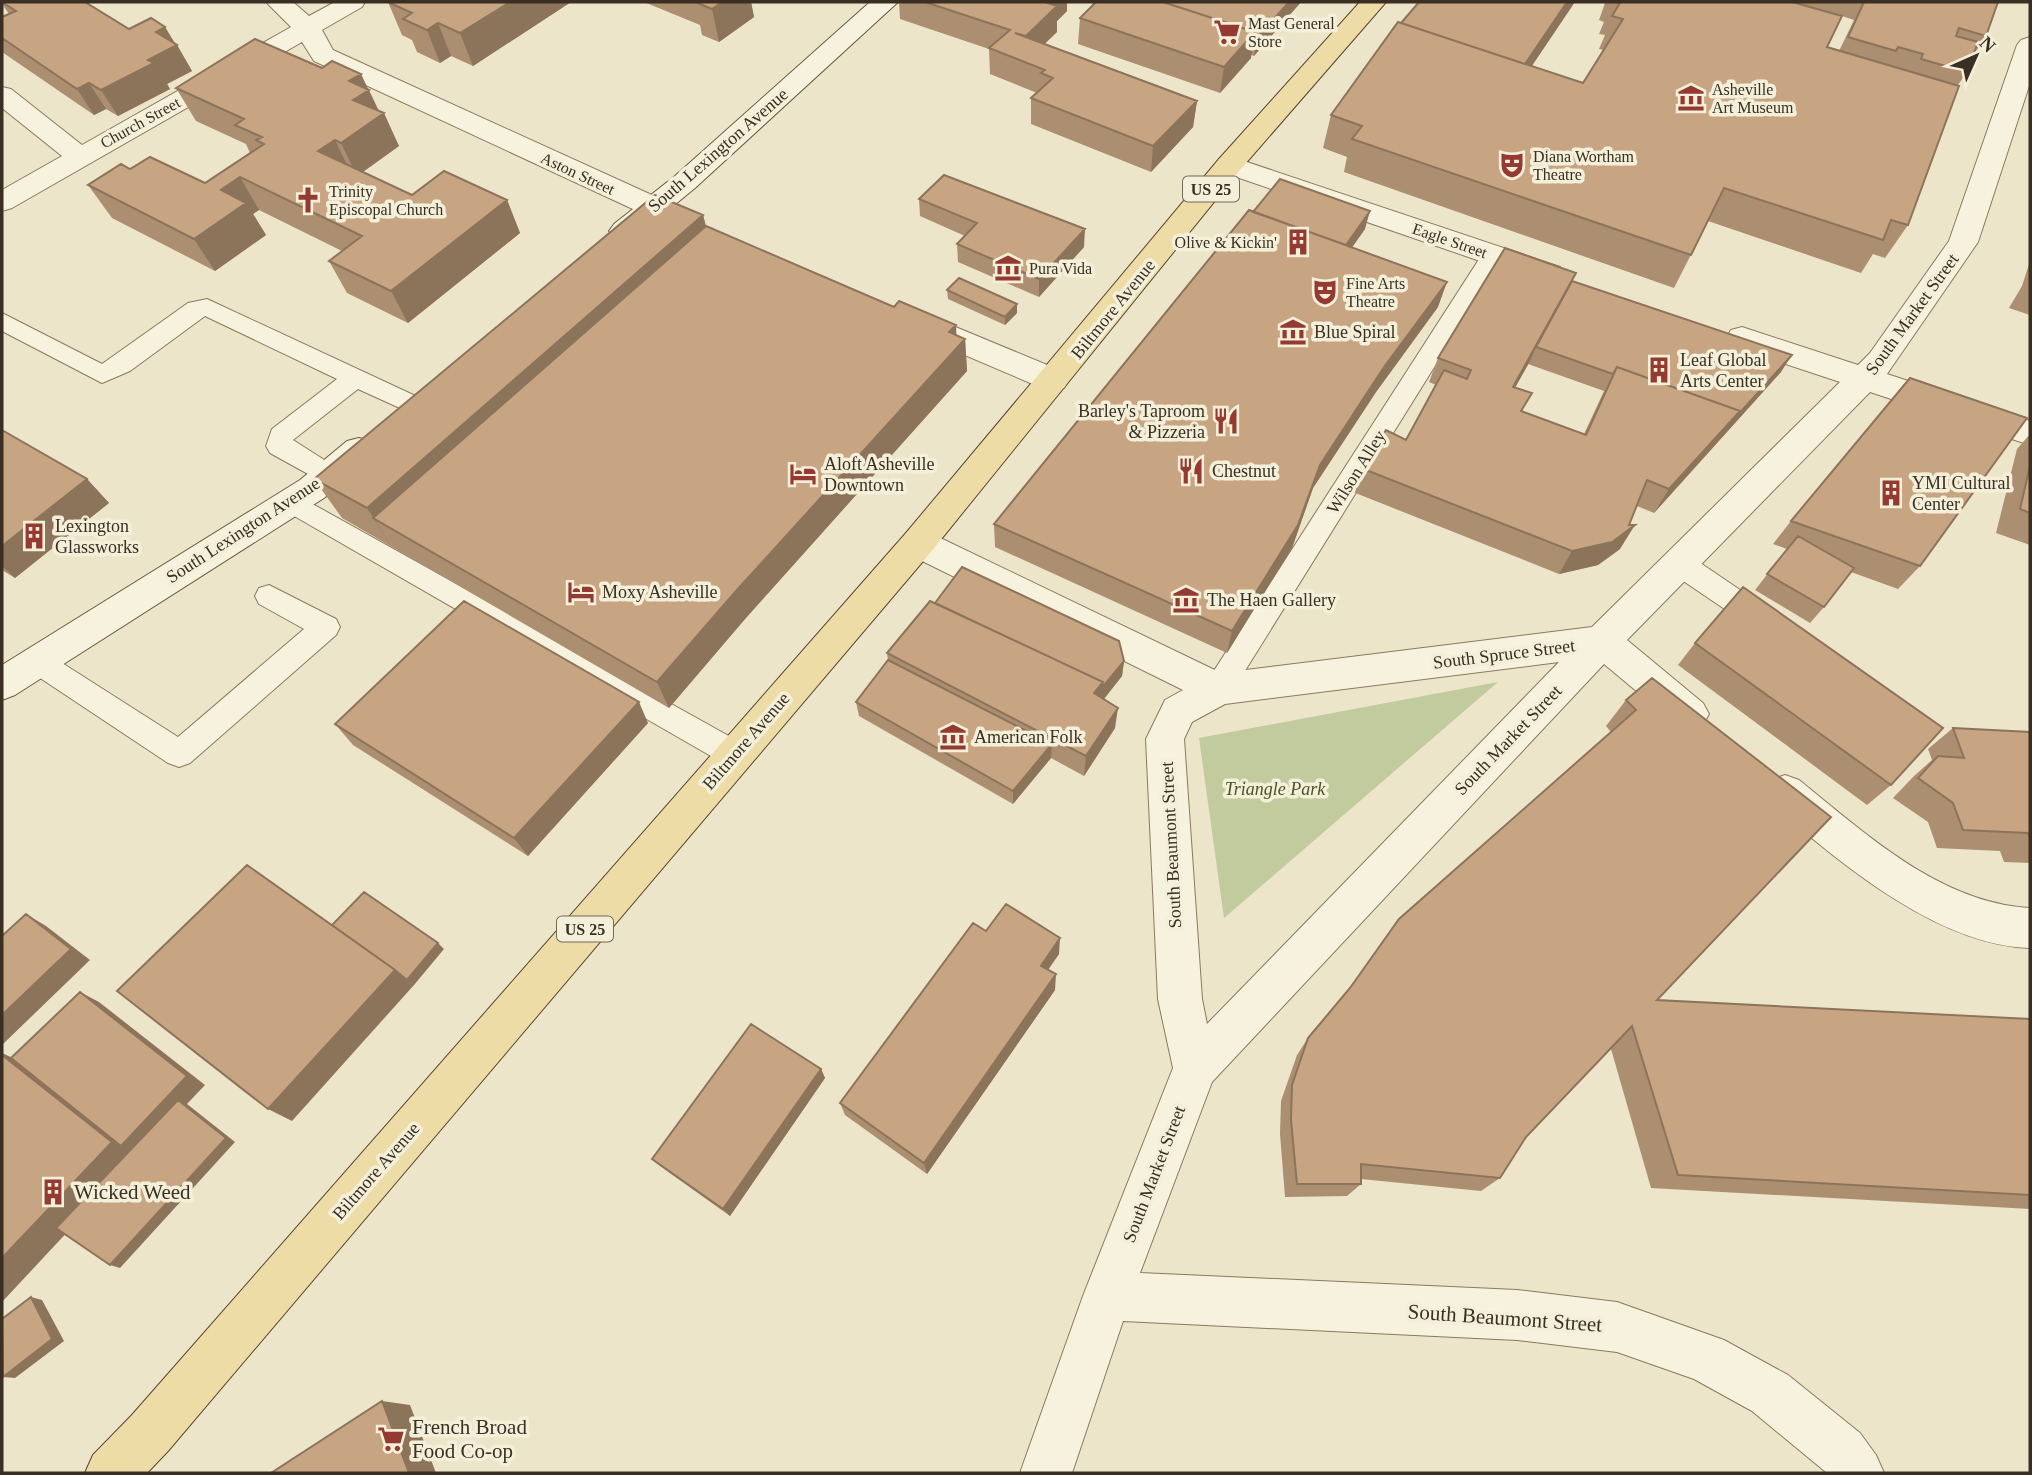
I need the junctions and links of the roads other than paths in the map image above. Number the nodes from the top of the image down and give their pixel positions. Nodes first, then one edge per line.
1 (279, 2) edge
2 (353, 2) edge
3 (886, 2) edge
4 (1373, 2) edge
5 (308, 29) junction
6 (2030, 46) edge
7 (2, 94) edge
8 (79, 156) junction
9 (1229, 165) junction
10 (2, 202) edge
11 (653, 208) junction
12 (716, 235) edge
13 (601, 251) edge
14 (1493, 255) junction
15 (1570, 281) edge
16 (894, 312) edge
17 (2, 321) edge
18 (1710, 328) edge
19 (355, 378) junction
20 (1867, 378) junction
21 (1053, 380) junction
22 (405, 412) joint
23 (2030, 433) edge
24 (328, 475) junction
25 (292, 502) junction
26 (918, 543) junction
27 (1680, 564) junction
28 (269, 596) dead end
29 (1792, 640) edge
30 (1602, 642) junction
31 (38, 662) junction
32 (2, 684) edge
33 (1218, 689) junction
34 (1721, 739) edge
35 (734, 754) junction
36 (1753, 766) edge
37 (2030, 928) edge
38 (1195, 1068) junction
39 (1107, 1296) junction
40 (111, 1473) edge
41 (1046, 1473) edge
42 (1858, 1473) edge

1 - 5 street, Aston Street
2 - 5 street, Church Street
3 - 11 street, South Lexington Avenue
4 - 9 main road, Biltmore Avenue / US 25
5 - 8 street, Church Street
5 - 11 street, Aston Street
6 - 20 street, South Market Street
7 - 8 street
8 - 10 street, Church Street
9 - 14 street, Eagle Street
9 - 21 main road, Biltmore Avenue / US 25
11 - 12 street, Aston Street
11 - 13 street, South Lexington Avenue
14 - 15 street, Eagle Street
14 - 33 lane, Wilson Alley
16 - 21 street
17 - 19 lane
18 - 20 street
19 - 22 lane
19 - 24 lane
20 - 23 street
20 - 27 street, South Market Street
21 - 26 main road, Biltmore Avenue / US 25
22 - 24 street, South Lexington Avenue
24 - 25 street, South Lexington Avenue
25 - 31 street, South Lexington Avenue
25 - 35 lane
26 - 33 street
26 - 35 main road, Biltmore Avenue / US 25
27 - 29 lane
27 - 30 street, South Market Street
28 - 31 lane
30 - 33 street, South Spruce Street
30 - 34 street
30 - 38 street, South Market Street
31 - 32 street, South Lexington Avenue
33 - 38 street, South Beaumont Street
35 - 40 main road, Biltmore Avenue / US 25
36 - 37 street
38 - 39 street, South Market Street
39 - 41 street, South Market Street
39 - 42 street, South Beaumont Street

